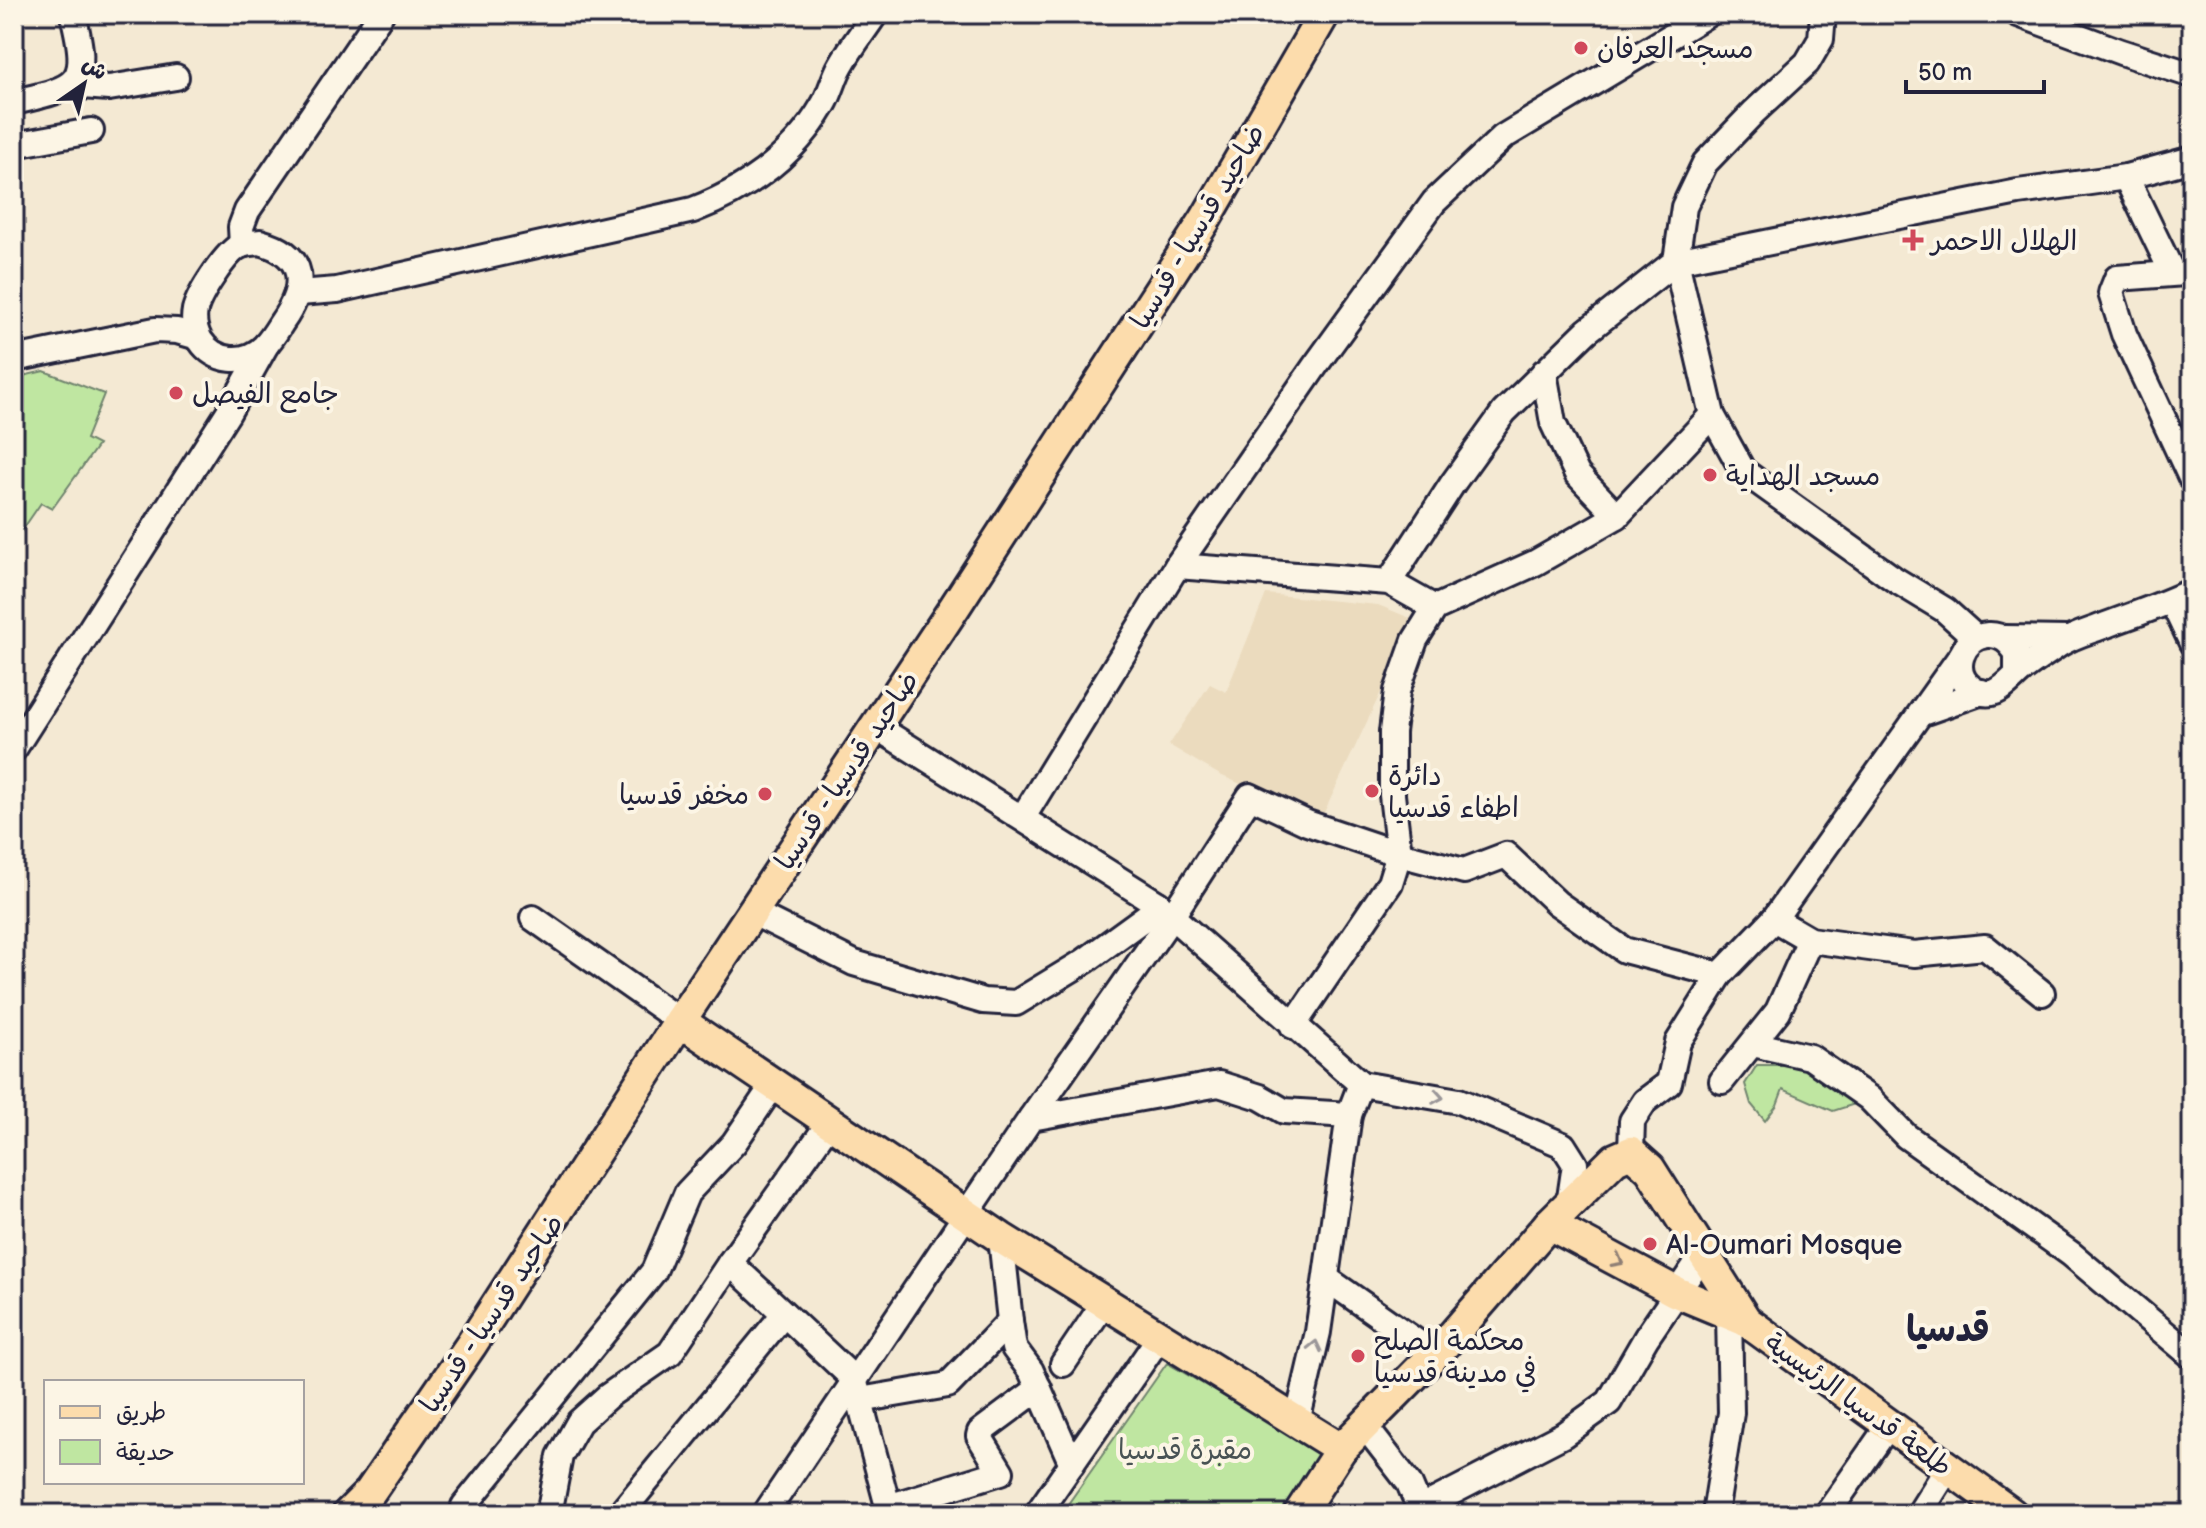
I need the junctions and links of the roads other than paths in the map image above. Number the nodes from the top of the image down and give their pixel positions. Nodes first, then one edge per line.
1 (73, 14) edge
2 (381, 14) edge
3 (875, 14) edge
4 (1324, 14) edge
5 (1708, 14) edge
6 (1823, 14) edge
7 (2018, 14) edge
8 (2192, 75) edge
9 (176, 77) dead end
10 (70, 85) junction
11 (14, 102) edge
12 (91, 131) dead end
13 (14, 145) edge
14 (2192, 159) edge
15 (2126, 177) junction
16 (242, 245) junction
17 (1676, 261) junction
18 (2185, 276) edge
19 (299, 293) junction
20 (200, 297) junction
21 (155, 330) junction
22 (198, 337) junction
23 (266, 345) junction
24 (222, 358) junction
25 (14, 359) edge
26 (1544, 372) junction
27 (238, 398) junction
28 (1712, 415) junction
29 (2192, 480) edge
30 (1617, 516) junction
31 (1177, 566) junction
32 (1389, 582) junction
33 (2182, 596) edge
34 (1435, 608) junction
35 (2003, 638) junction
36 (2067, 639) junction
37 (2192, 643) edge
38 (1968, 647) junction
39 (2017, 674) junction
40 (1982, 692) junction
41 (1922, 713) junction
42 (875, 726) junction
43 (14, 749) edge
44 (1023, 817) junction
45 (1399, 854) junction
46 (1165, 910) junction
47 (752, 912) junction
48 (533, 918) dead end
49 (1774, 919) junction
50 (1810, 940) junction
51 (1720, 975) junction
52 (2042, 993) dead end
53 (680, 1021) junction
54 (1293, 1026) junction
55 (1753, 1044) junction
56 (1722, 1081) dead end
57 (774, 1084) junction
58 (1361, 1084) junction
59 (1349, 1115) junction
60 (1031, 1118) junction
61 (830, 1122) junction
62 (1631, 1152) junction
63 (967, 1214) junction
64 (1559, 1214) junction
65 (1001, 1238) junction
66 (1704, 1253) junction
67 (730, 1263) junction
68 (1327, 1279) junction
69 (1676, 1292) junction
70 (1104, 1303) junction
71 (784, 1314) junction
72 (1738, 1318) junction
73 (1010, 1321) junction
74 (1159, 1338) junction
75 (1434, 1354) junction
76 (2192, 1356) edge
77 (1063, 1364) dead end
78 (1039, 1388) junction
79 (857, 1389) junction
80 (1297, 1422) junction
81 (1364, 1425) junction
82 (1889, 1425) junction
83 (1341, 1449) junction
84 (1072, 1464) junction
85 (1948, 1468) junction
86 (464, 1506) dead end
87 (889, 1510) edge
88 (1422, 1511) edge
89 (348, 1514) edge
90 (549, 1514) edge
91 (620, 1514) edge
92 (765, 1514) edge
93 (1037, 1514) edge
94 (1299, 1514) edge
95 (1715, 1514) edge
96 (1827, 1514) edge
97 (1919, 1514) edge
98 (2012, 1514) edge

1 - 10 street
2 - 16 street
3 - 19 street
4 - 42 main road, ضاحيد قدسيا - قدسيا
5 - 31 street
6 - 17 street
7 - 8 street
9 - 10 street
10 - 11 street
12 - 13 street
14 - 15 street
15 - 17 street
15 - 18 street
16 - 19 street
16 - 20 street
17 - 26 street
17 - 28 street
18 - 29 street
19 - 23 street
20 - 21 street
20 - 22 street
21 - 22 street
21 - 25 street
22 - 24 street
23 - 24 street
23 - 27 street
24 - 27 street
26 - 30 street
26 - 32 street
27 - 43 street
28 - 30 street
28 - 38 street
30 - 34 street
31 - 32 street
31 - 44 street
32 - 34 street
33 - 36 street
33 - 37 street
34 - 45 street
35 - 36 street
35 - 38 street
35 - 39 street
36 - 39 street
38 - 40 street
38 - 41 street
39 - 40 street
40 - 41 street
41 - 49 street
42 - 44 street
42 - 47 main road, ضاحيد قدسيا - قدسيا
44 - 46 street
45 - 46 street
45 - 51 street
45 - 54 street
46 - 47 street
46 - 54 street
46 - 60 street
47 - 53 main road, ضاحيد قدسيا - قدسيا
48 - 53 street
49 - 50 street
49 - 51 street
50 - 52 street
50 - 55 street
51 - 62 street
53 - 57 main road
53 - 89 main road, ضاحيد قدسيا - قدسيا
54 - 58 street
55 - 56 street
55 - 76 street
57 - 61 main road
57 - 86 street
58 - 59 street
58 -> 64 street
59 - 60 street
59 - 68 street
60 - 63 street
61 - 63 main road
61 - 67 street
62 - 64 main road
62 - 66 main road, طلعة قدسيا الرئيسية
63 - 65 main road
63 - 79 street
64 -> 69 main road, طلعة قدسيا الرئيسية
64 - 75 main road
65 - 70 main road
65 - 73 street
66 - 69 street
66 - 72 main road, طلعة قدسيا الرئيسية
67 - 71 street
67 - 90 street
68 - 75 street
80 -> 68 street
69 - 72 main road, طلعة قدسيا الرئيسية
69 - 88 street
70 - 74 main road
70 - 77 street
71 - 79 street
71 - 91 street
72 - 82 main road, طلعة قدسيا الرئيسية
72 - 95 street
73 - 78 street
73 - 79 street
74 - 80 main road
74 - 84 street
75 - 81 main road
78 - 84 street
78 - 87 street
79 - 87 street
79 - 92 street
80 - 83 main road
81 - 83 main road
81 - 88 street
82 - 85 main road, طلعة قدسيا الرئيسية
82 - 96 street
83 - 94 main road
84 - 93 street
85 - 97 street
85 - 98 main road, طلعة قدسيا الرئيسية

